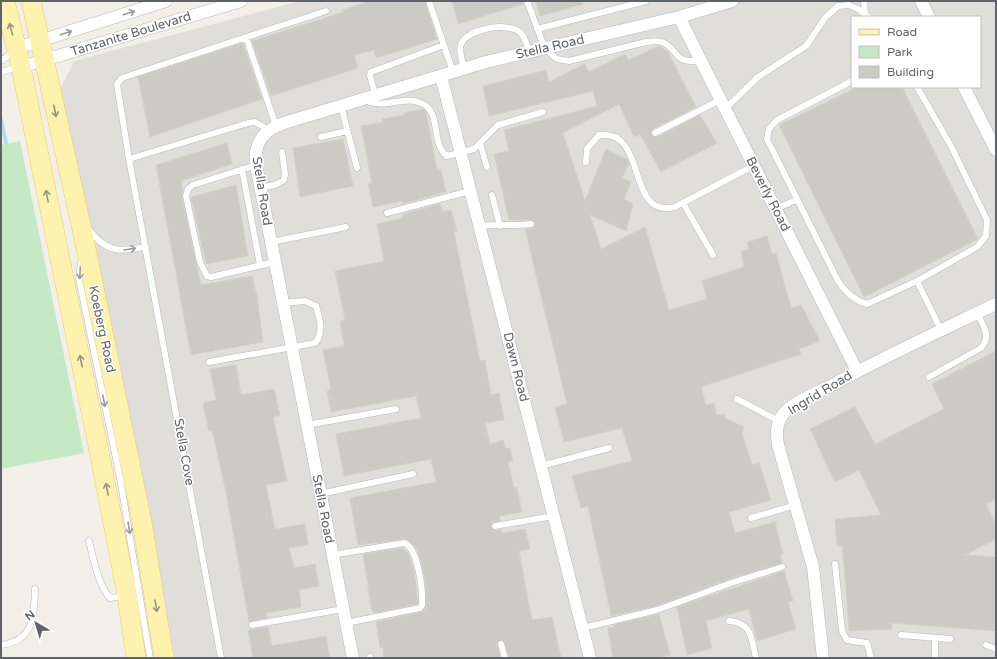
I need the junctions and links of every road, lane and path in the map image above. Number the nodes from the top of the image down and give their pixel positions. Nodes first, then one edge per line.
1 (5, 1) edge
2 (32, 1) edge
3 (166, 1) edge
4 (241, 1) edge
5 (429, 1) edge
6 (527, 1) edge
7 (646, 1) edge
8 (732, 1) edge
9 (864, 1) edge
10 (921, 1) edge
11 (701, 6) edge
12 (326, 11) dead end
13 (867, 15) edge
14 (928, 16) edge
15 (679, 17) junction
16 (537, 29) junction
17 (246, 37) junction
18 (40, 42) junction
19 (444, 45) junction
20 (17, 48) junction
21 (545, 49) junction
22 (529, 52) junction
23 (44, 60) junction
24 (700, 60) junction
25 (1, 61) edge
26 (21, 67) junction
27 (459, 70) junction
28 (1, 72) edge
29 (441, 76) junction
30 (851, 82) edge
31 (918, 88) edge
32 (965, 88) edge
33 (375, 95) junction
34 (363, 99) junction
35 (723, 104) junction
36 (341, 106) junction
37 (543, 112) dead end
38 (272, 128) junction
39 (347, 131) junction
40 (655, 133) dead end
41 (321, 137) dead end
42 (480, 143) junction
43 (996, 150) edge
44 (282, 152) dead end
45 (461, 153) junction
46 (129, 158) junction
47 (586, 162) dead end
48 (256, 165) junction
49 (754, 166) junction
50 (356, 168) dead end
51 (487, 168) dead end
52 (242, 169) junction
53 (260, 188) junction
54 (470, 191) junction
55 (492, 195) dead end
56 (796, 200) junction
57 (683, 203) junction
58 (775, 209) junction
59 (387, 214) dead end
60 (79, 215) junction
61 (531, 224) dead end
62 (479, 226) junction
63 (500, 226) junction
64 (346, 227) dead end
65 (83, 234) junction
66 (271, 242) junction
67 (146, 247) junction
68 (713, 255) dead end
69 (275, 262) junction
70 (260, 265) junction
71 (917, 281) junction
72 (283, 303) junction
73 (996, 304) edge
74 (977, 313) junction
75 (940, 330) junction
76 (292, 347) junction
77 (209, 362) dead end
78 (857, 371) junction
79 (929, 377) dead end
80 (737, 399) dead end
81 (396, 409) dead end
82 (779, 421) junction
83 (306, 425) junction
84 (609, 448) dead end
85 (541, 466) junction
86 (414, 474) dead end
87 (320, 494) junction
88 (796, 505) junction
89 (554, 516) junction
90 (751, 518) dead end
91 (495, 526) dead end
92 (89, 541) dead end
93 (332, 555) junction
94 (835, 564) dead end
95 (782, 567) dead end
96 (35, 589) dead end
97 (127, 595) junction
98 (343, 609) junction
99 (729, 621) dead end
100 (346, 623) junction
101 (252, 625) dead end
102 (583, 628) junction
103 (901, 635) dead end
104 (936, 638) junction
105 (950, 639) dead end
106 (501, 644) dead end
107 (1, 645) edge
108 (986, 645) dead end
109 (996, 649) edge
110 (136, 658) edge
111 (150, 658) edge
112 (164, 658) edge
113 (221, 658) edge
114 (353, 658) edge
115 (504, 658) edge
116 (590, 658) edge
117 (756, 658) edge
118 (823, 658) edge
119 (827, 658) edge
120 (871, 658) edge
121 (935, 658) edge

20 -> 1 main road, Koeberg Road
2 - 18 main road, Koeberg Road
18 -> 3 street, Tanzanite Boulevard
4 - 23 street, Tanzanite Boulevard
5 - 19 lane
6 - 16 lane
7 - 16 lane
8 - 11 street, Stella Road
9 - 13 lane
10 - 14 street
11 - 15 street, Stella Road
12 - 17 lane
13 - 35 lane
15 - 21 street, Stella Road
15 - 24 street, Beverly Road
16 - 21 lane
17 - 38 lane
17 - 46 lane, Stella Cove
18 - 20 street, Tanzanite Boulevard
18 - 23 main road, Koeberg Road
19 - 27 lane
19 - 33 lane
20 - 25 lane
20 - 26 main road, Koeberg Road
21 - 22 street, Stella Road
21 - 24 lane
22 - 27 street, Stella Road
22 - 27 lane
23 - 26 street, Tanzanite Boulevard
23 -> 60 main road, Koeberg Road
24 - 35 street, Beverly Road
26 - 28 lane
97 -> 26 main road, Koeberg Road
27 - 29 street, Stella Road
29 - 33 street, Stella Road
29 - 45 street, Dawn Road
30 - 56 lane
31 - 71 lane
32 - 43 street
33 - 34 street, Stella Road
34 - 36 street, Stella Road
34 - 45 lane
35 - 40 lane
35 - 49 street, Beverly Road
36 - 38 street, Stella Road
36 - 39 lane
37 - 42 lane
38 - 46 lane
38 - 48 street, Stella Road
39 - 41 lane
39 - 50 lane
42 - 45 lane
42 - 51 lane
44 - 53 lane
45 - 54 street, Dawn Road
46 - 67 lane, Stella Cove
47 - 57 lane
48 - 52 lane
48 - 53 street, Stella Road
49 - 57 lane
49 - 58 street, Beverly Road
52 - 70 lane
52 - 70 lane
53 - 66 street, Stella Road
54 - 59 lane
54 - 62 street, Dawn Road
55 - 63 lane
56 - 58 lane
56 - 71 lane
57 - 68 lane
58 - 78 street, Beverly Road
60 - 65 main road, Koeberg Road
60 -> 67 lane
61 - 63 lane
62 - 63 lane
62 - 85 street, Dawn Road
64 - 66 lane
65 -> 111 lane
65 -> 112 main road, Koeberg Road
66 - 69 street, Stella Road
67 - 113 lane, Stella Cove
69 - 70 lane
69 - 72 street, Stella Road
71 - 75 lane
72 - 76 street, Stella Road
72 - 76 lane
73 - 74 street, Ingrid Road
74 - 75 street, Ingrid Road
74 - 79 lane
75 - 78 street, Ingrid Road
76 - 77 lane
76 - 83 street, Stella Road
78 - 82 street, Ingrid Road
80 - 82 lane
81 - 83 lane
82 - 88 street, Ingrid Road
83 - 87 street, Stella Road
84 - 85 lane
85 - 89 street, Dawn Road
86 - 87 lane
87 - 93 street, Stella Road
88 - 90 lane
88 - 118 street, Ingrid Road
89 - 91 lane
89 - 102 street, Dawn Road
92 - 97 lane
93 - 98 street, Stella Road
93 - 100 lane
94 - 120 lane
95 - 102 lane
96 - 107 lane
97 - 110 main road, Koeberg Road
98 - 100 street, Stella Road
98 - 101 lane
99 - 117 lane
100 - 114 street, Stella Road
102 - 116 street, Dawn Road
103 - 104 lane
104 - 105 lane
104 - 121 lane
106 - 115 lane
108 - 109 lane
118 - 119 street

